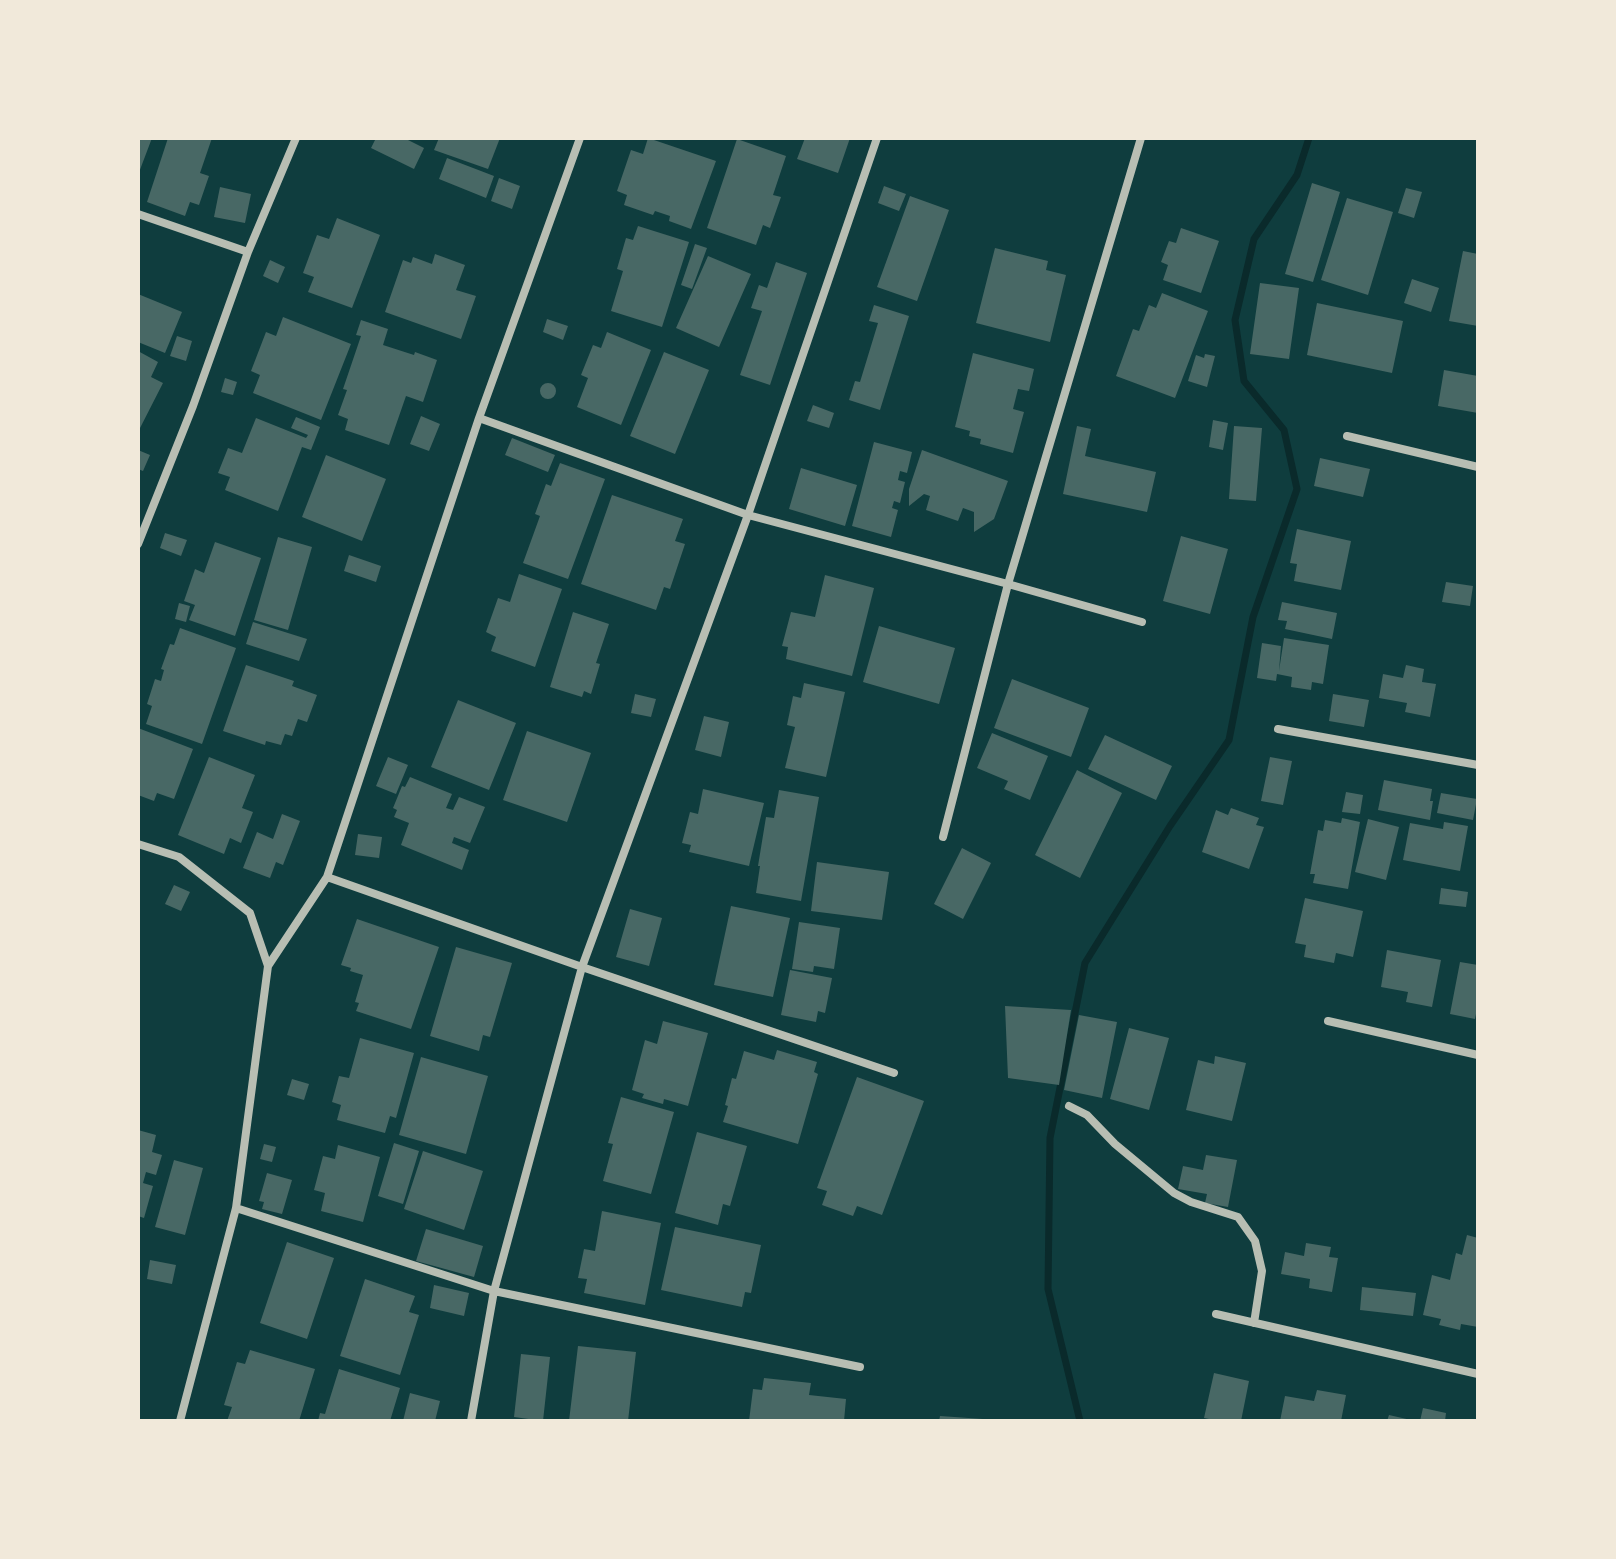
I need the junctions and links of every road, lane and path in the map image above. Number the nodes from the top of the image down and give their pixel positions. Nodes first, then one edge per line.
1 (296, 138) edge
2 (580, 138) edge
3 (877, 138) edge
4 (1141, 138) edge
5 (138, 214) edge
6 (248, 252) junction
7 (479, 418) junction
8 (1347, 436) dead end
9 (1478, 467) edge
10 (748, 515) junction
11 (138, 544) edge
12 (1008, 584) junction
13 (1142, 622) dead end
14 (1278, 729) dead end
15 (1478, 765) edge
16 (943, 837) dead end
17 (138, 844) edge
18 (327, 877) junction
19 (268, 966) junction
20 (582, 967) junction
21 (1328, 1021) dead end
22 (1478, 1055) edge
23 (894, 1073) dead end
24 (1069, 1106) dead end
25 (236, 1208) junction
26 (494, 1291) junction
27 (1216, 1314) dead end
28 (1254, 1323) junction
29 (860, 1367) dead end
30 (1478, 1374) edge
31 (180, 1421) edge
32 (471, 1421) edge

1 - 6 street
2 - 7 street
3 - 10 street
4 - 12 street
5 - 6 street
6 - 11 street
7 - 10 street
7 - 18 street
8 - 9 street
10 - 12 street
10 - 20 street
12 - 13 street
12 - 16 street
14 - 15 street
17 - 19 street
18 - 19 street
18 - 20 street
19 - 25 street
20 - 23 street
20 - 26 street
21 - 22 street
24 - 28 street
25 - 26 street
25 - 31 street
26 - 29 street
26 - 32 street
27 - 28 street
28 - 30 street

